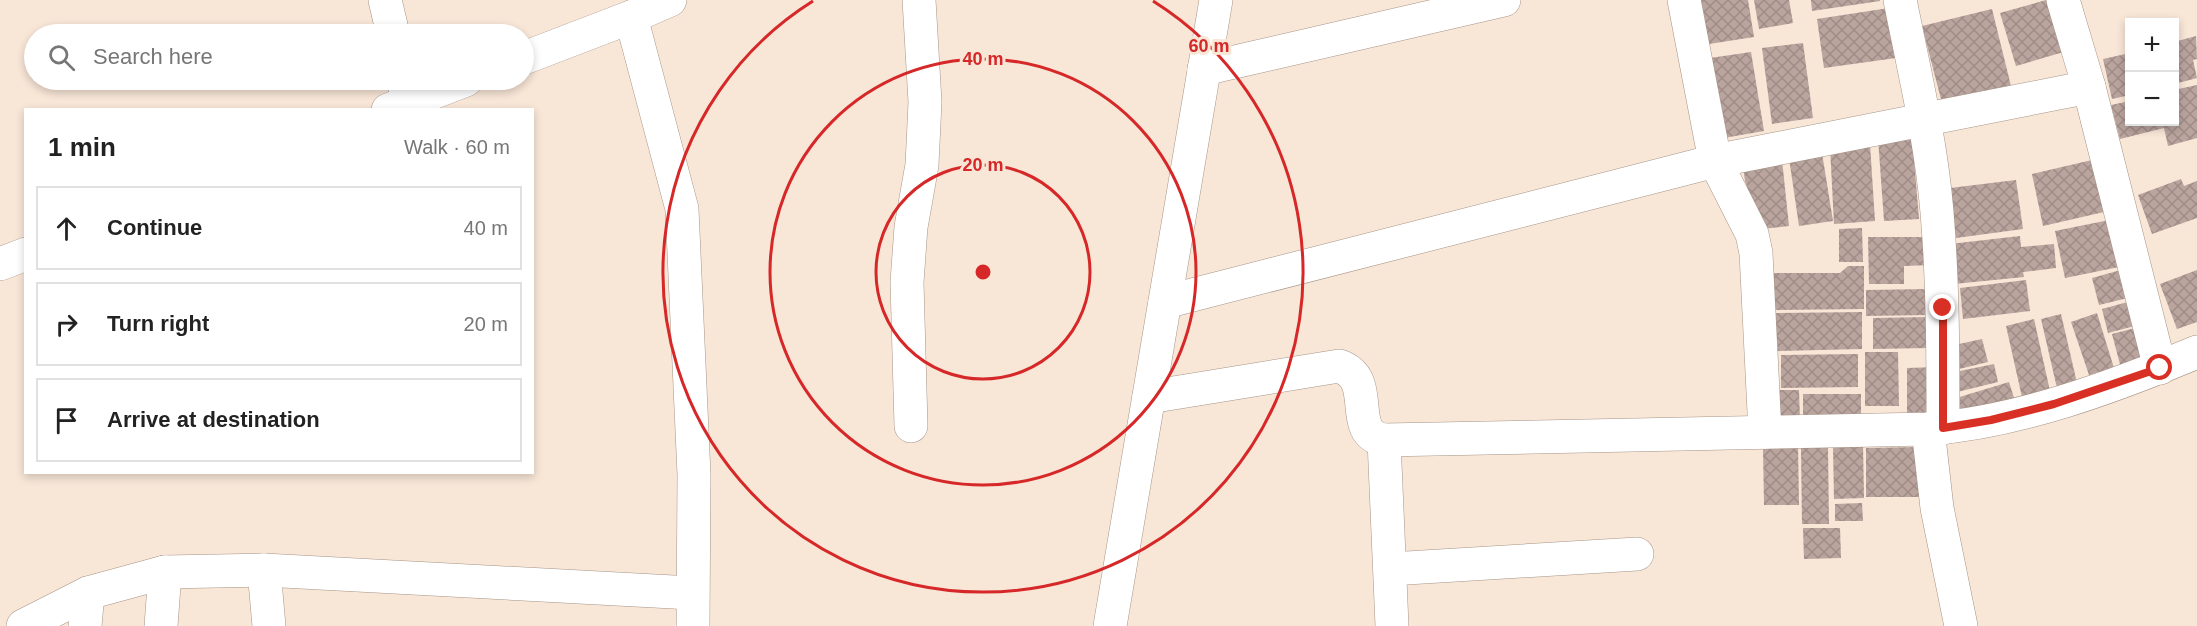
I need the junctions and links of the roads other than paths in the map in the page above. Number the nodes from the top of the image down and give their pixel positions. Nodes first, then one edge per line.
1 (385, 0) edge
2 (670, 0) edge
3 (919, 0) edge
4 (1216, 0) edge
5 (1504, 0) edge
6 (1684, 0) edge
7 (1900, 0) edge
8 (2063, 0) edge
9 (631, 17) junction
10 (391, 24) edge
11 (534, 54) edge
12 (1204, 69) junction
13 (2089, 87) junction
14 (427, 90) edge
15 (400, 97) edge
16 (1925, 121) junction
17 (1715, 162) junction
18 (24, 255) edge
19 (0, 264) edge
20 (1165, 302) junction
21 (2197, 352) edge
22 (2160, 368) junction
23 (1149, 397) junction
24 (911, 426) dead end
25 (1935, 429) junction
26 (1765, 432) junction
27 (1384, 440) junction
28 (1637, 554) dead end
29 (1390, 569) junction
30 (264, 570) junction
31 (165, 572) junction
32 (88, 593) junction
33 (692, 593) junction
34 (23, 626) edge
35 (85, 626) edge
36 (161, 626) edge
37 (269, 626) edge
38 (693, 626) edge
39 (1110, 626) edge
40 (1392, 626) edge
41 (1961, 626) edge

1 - 10 street
2 - 9 street
3 - 24 street
4 - 12 street
5 - 12 street
6 - 17 street
7 - 16 street
8 - 13 street
9 - 11 street
9 - 33 street
12 - 20 street
13 - 16 street
13 - 22 street
14 - 15 street
16 - 17 street
16 - 25 street
17 - 20 street
17 - 26 street
18 - 19 street
20 - 23 street
21 - 22 street
22 - 25 street
23 - 27 street
23 - 39 street
25 - 26 street
25 - 41 street
26 - 27 street
27 - 29 street
28 - 29 street
29 - 40 street
30 - 31 street
30 - 33 street
30 - 37 street
31 - 32 street
31 - 36 street
32 - 34 street
32 - 35 street
33 - 38 street

